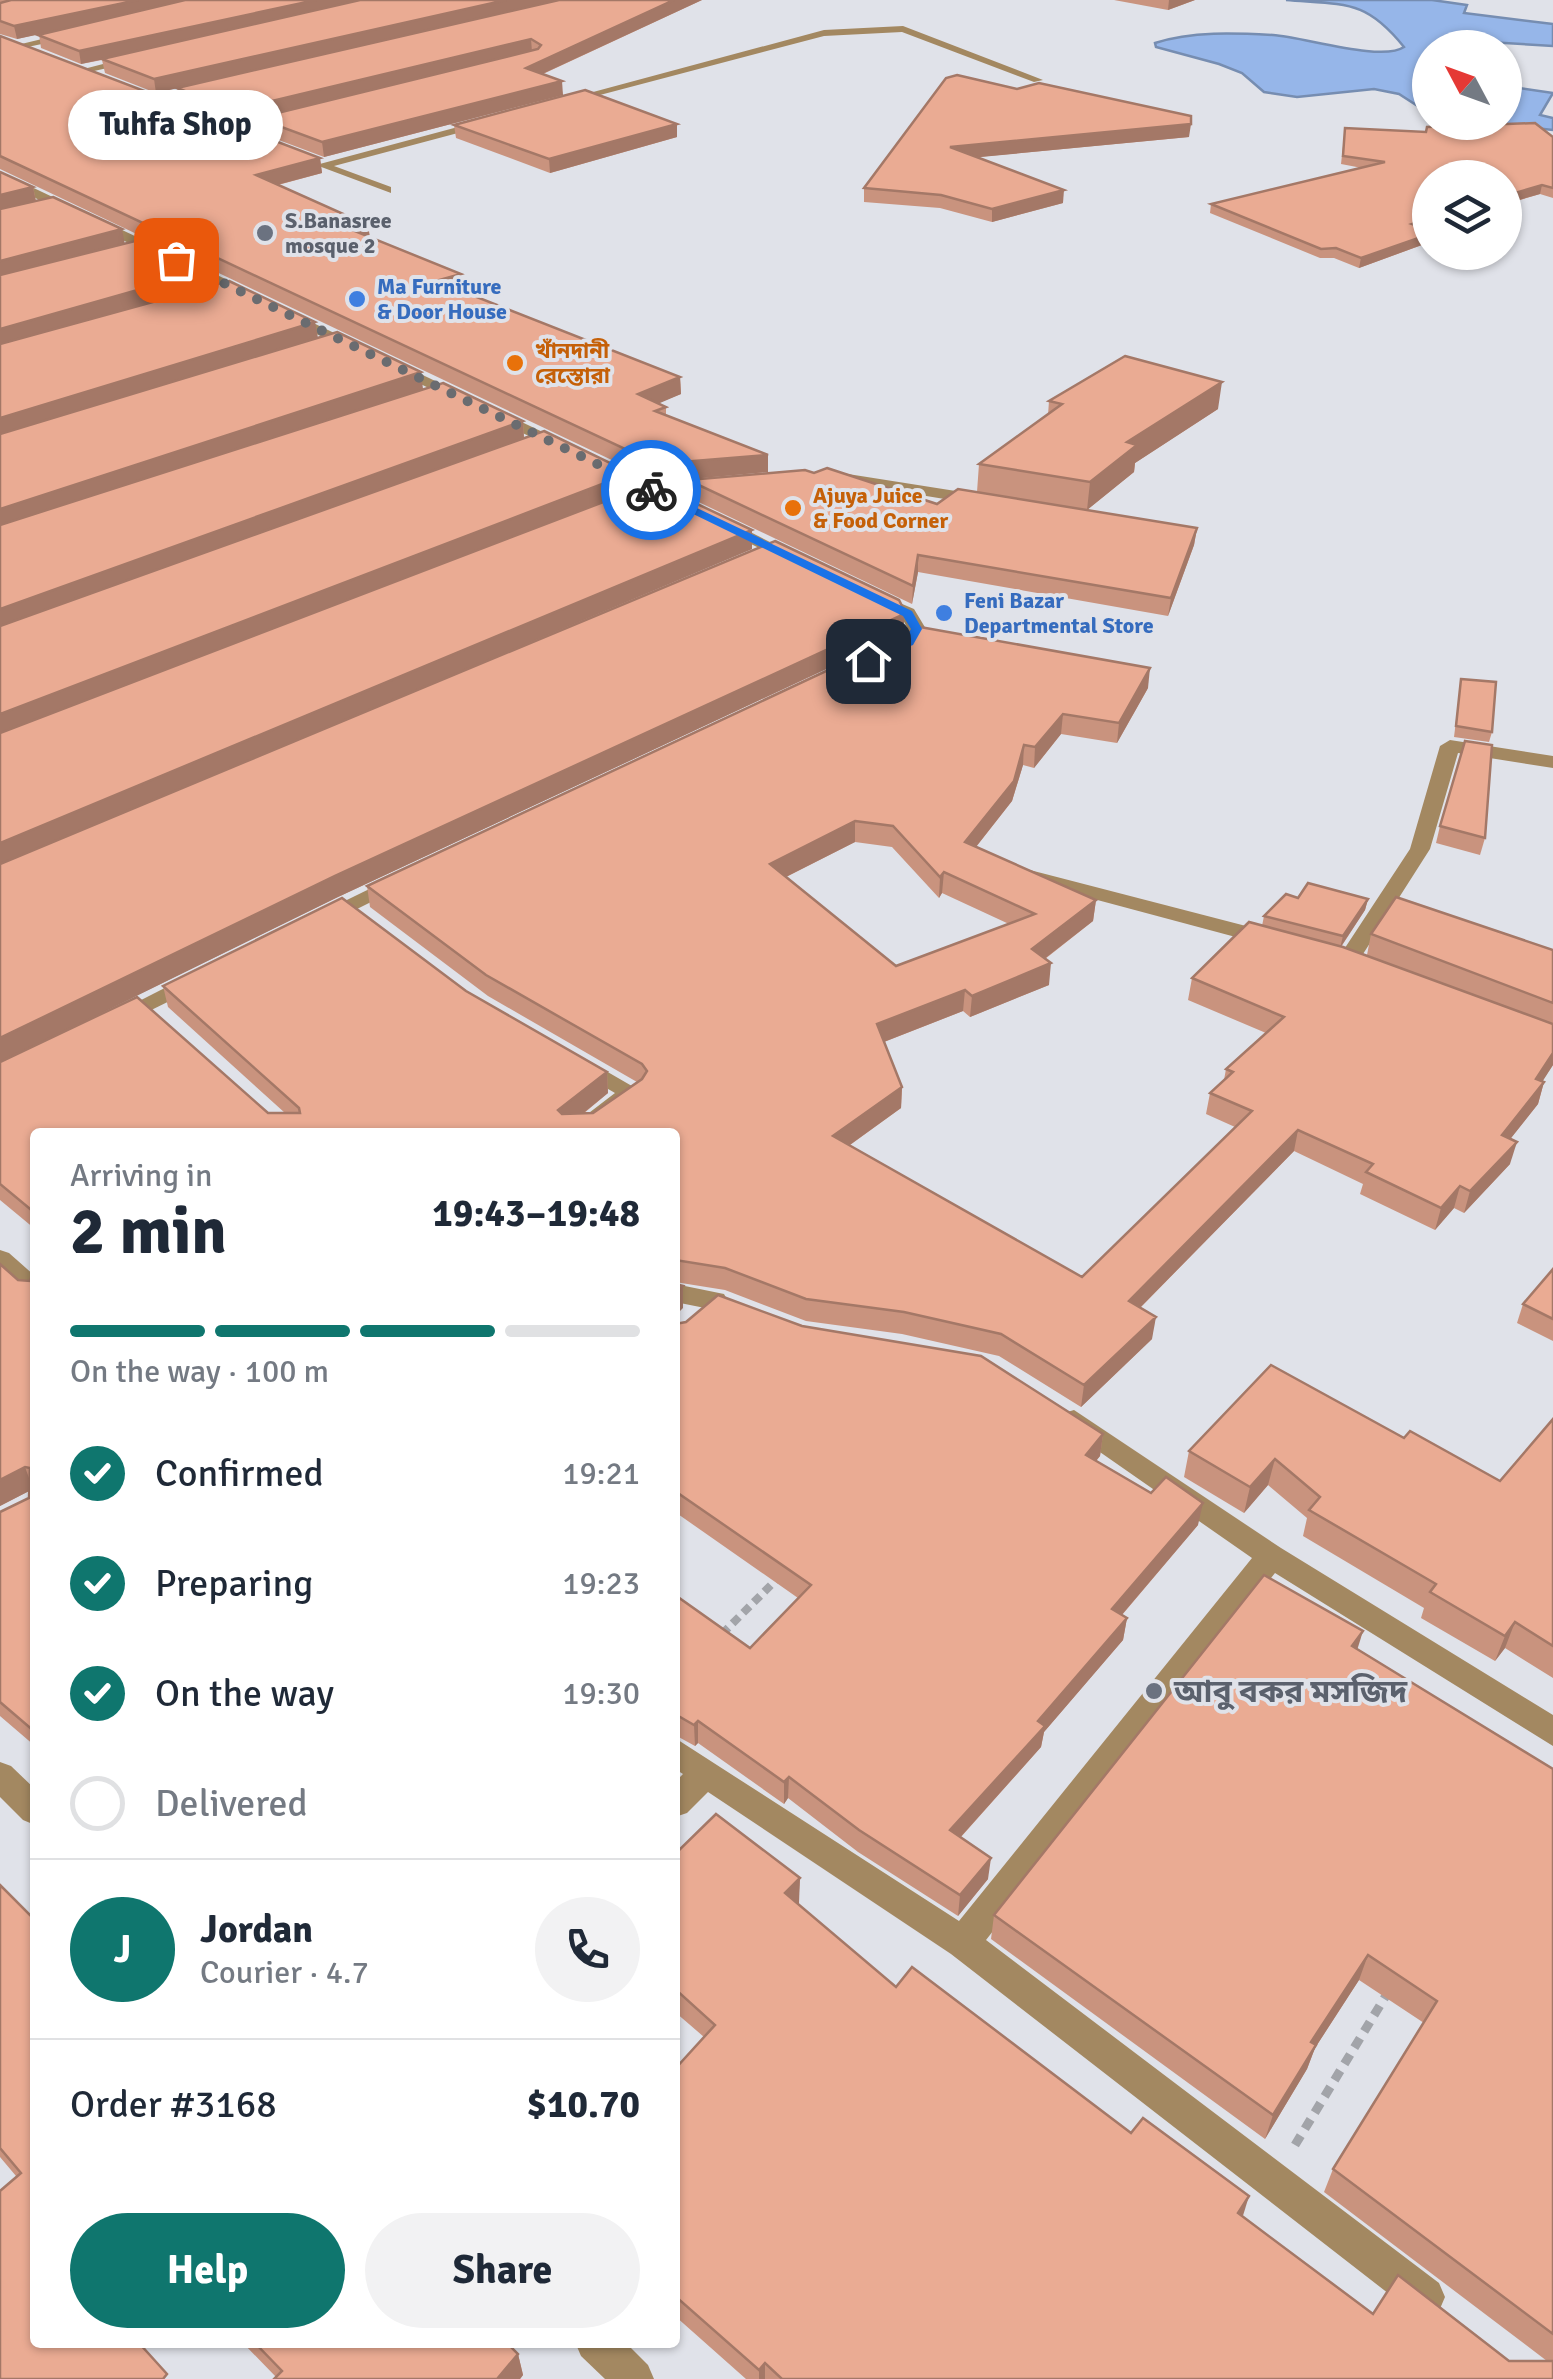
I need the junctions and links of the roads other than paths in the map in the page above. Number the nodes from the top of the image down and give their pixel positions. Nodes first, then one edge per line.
1 (90, 31) edge
2 (0, 40) edge
3 (18, 46) junction
4 (49, 58) edge
5 (139, 58) edge
6 (65, 65) edge
7 (81, 71) junction
8 (1038, 80) edge
9 (111, 82) edge
10 (232, 83) edge
11 (141, 94) edge
12 (156, 100) junction
13 (554, 104) edge
14 (188, 112) edge
15 (310, 113) edge
16 (496, 119) edge
17 (220, 125) edge
18 (236, 131) junction
19 (253, 138) edge
20 (306, 158) edge
21 (323, 165) junction
22 (0, 176) edge
23 (387, 190) dead end
24 (59, 204) junction
25 (30, 211) edge
26 (148, 247) junction
27 (129, 252) edge
28 (233, 288) junction
29 (215, 293) edge
30 (264, 303) edge
31 (280, 310) edge
32 (341, 340) junction
33 (324, 346) edge
34 (446, 391) junction
35 (427, 397) edge
36 (546, 439) junction
37 (528, 446) edge
38 (578, 454) edge
39 (593, 462) edge
40 (813, 475) edge
41 (691, 487) edge
42 (646, 495) junction
43 (994, 502) edge
44 (689, 508) edge
45 (706, 516) edge
46 (808, 566) edge
47 (858, 590) edge
48 (868, 661) edge
49 (1553, 762) edge
50 (420, 871) edge
51 (1012, 871) edge
52 (348, 905) junction
53 (371, 924) edge
54 (297, 930) edge
55 (1292, 946) edge
56 (1348, 961) edge
57 (213, 971) edge
58 (97, 1028) edge
59 (564, 1053) edge
60 (582, 1128) edge
61 (0, 1259) edge
62 (30, 1286) edge
63 (680, 1293) edge
64 (688, 1323) edge
65 (1056, 1409) edge
66 (1271, 1556) junction
67 (1553, 1732) edge
68 (680, 1755) edge
69 (706, 1772) junction
70 (0, 1776) edge
71 (680, 1798) edge
72 (30, 1805) edge
73 (964, 1942) junction
74 (1456, 2320) edge
75 (601, 2348) edge
76 (634, 2379) edge

1 - 3 street
2 - 3 street
3 - 4 street
5 - 7 street
6 - 7 street
7 - 9 street
8 - 13 street
10 - 12 street
11 - 12 street
12 - 14 street
15 - 18 street
16 - 21 street
17 - 18 street
18 - 19 street
20 - 21 street
21 - 23 street
22 - 24 street
24 - 25 street
24 - 26 street
26 - 27 street
26 - 28 street
28 - 29 street
28 - 30 street
31 - 32 street
32 - 33 street
32 - 34 street
34 - 35 street
34 - 36 street
36 - 37 street
36 - 38 street
39 - 42 street
40 - 43 street
41 - 42 street
42 - 44 street
45 - 46 street
47 - 48 street
49 - 56 street
50 - 52 street
51 - 55 street
52 - 53 street
52 - 54 street
57 - 58 street
59 - 60 street
61 - 62 street
63 - 64 street
65 - 66 street
66 - 67 street
66 - 73 street
68 - 69 street
69 - 71 street
69 - 73 street
70 - 72 street
73 - 74 street
75 - 76 street

